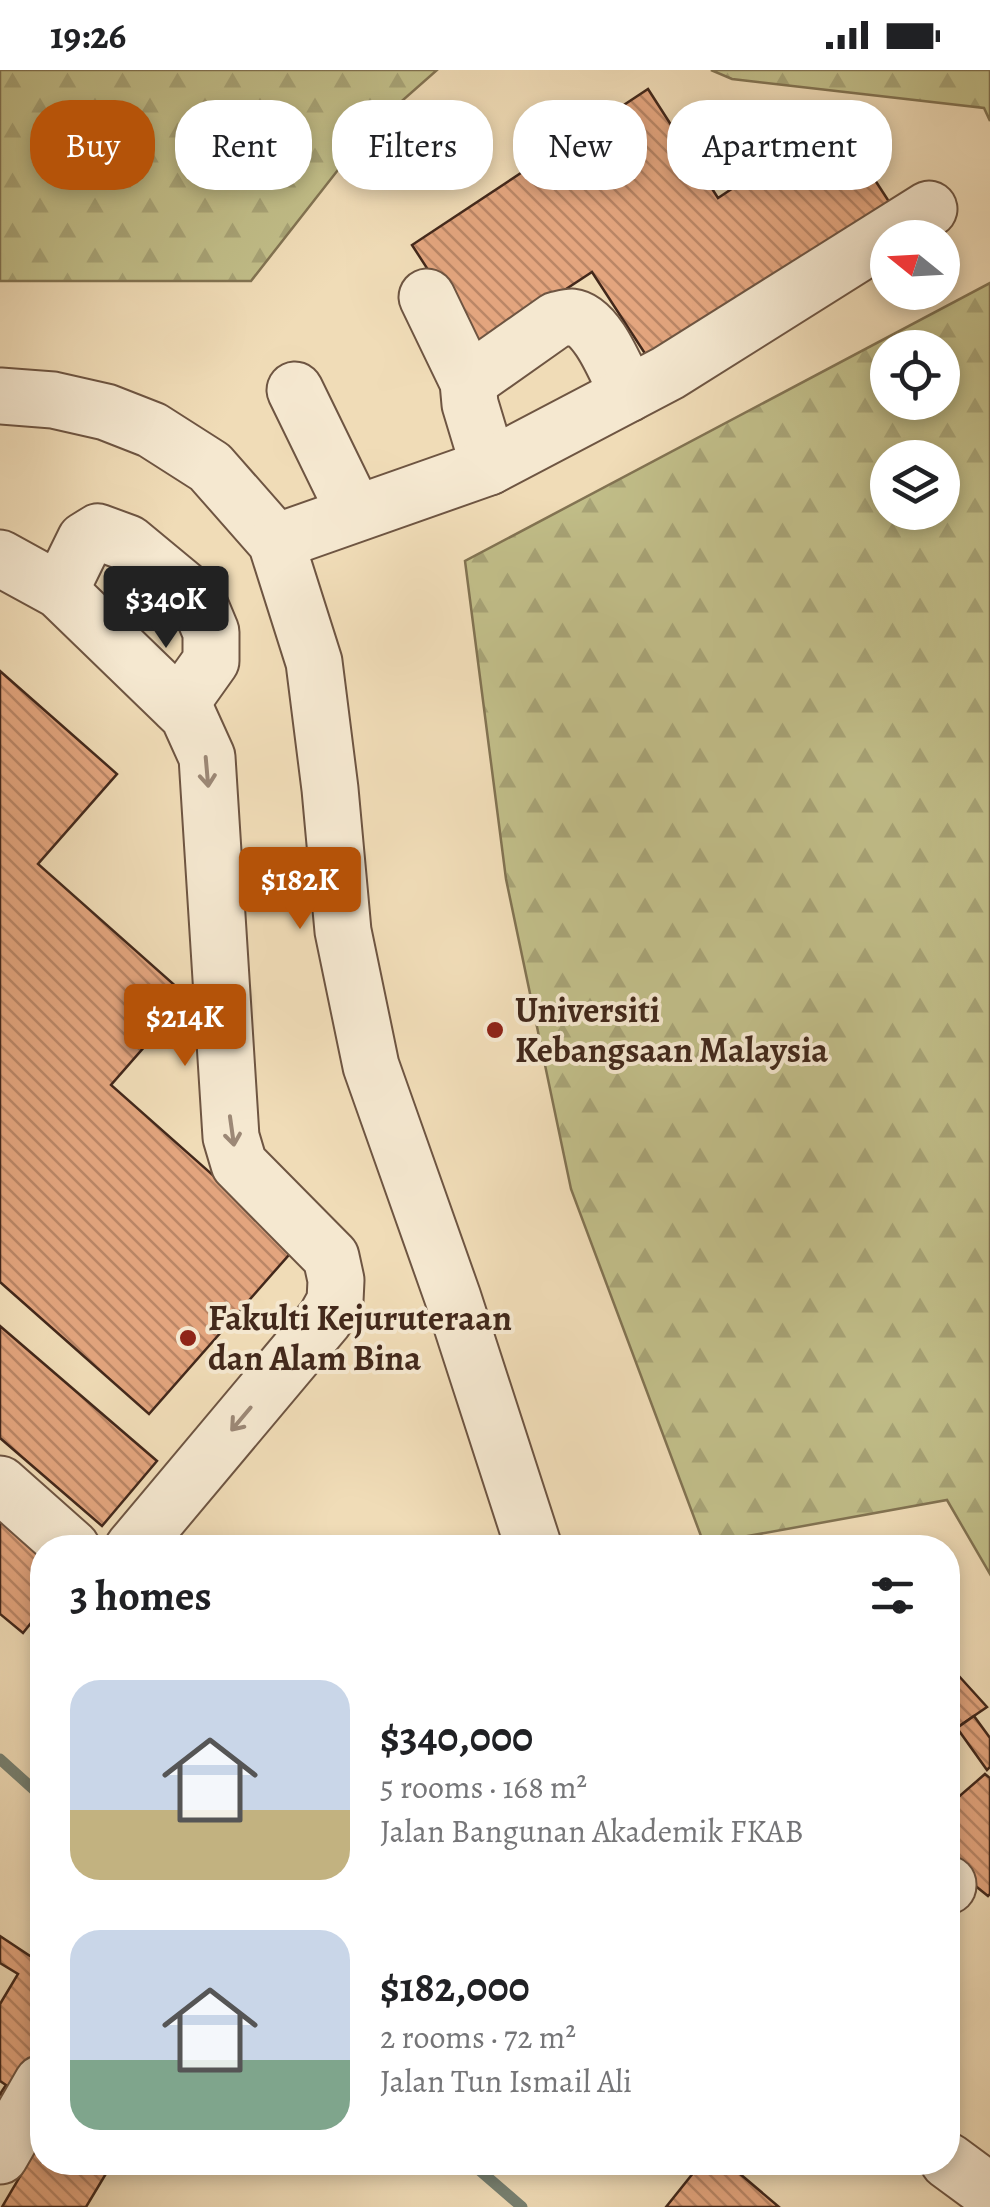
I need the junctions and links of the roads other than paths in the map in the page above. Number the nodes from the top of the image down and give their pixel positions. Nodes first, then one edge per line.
1 (929, 208) dead end
2 (427, 297) dead end
3 (468, 382) junction
4 (295, 390) dead end
5 (628, 394) junction
6 (0, 396) edge
7 (489, 467) junction
8 (355, 513) junction
9 (276, 542) junction
10 (0, 558) edge
11 (60, 591) junction
12 (179, 706) junction
13 (0, 1484) edge
14 (57, 1535) edge
15 (144, 1535) edge
16 (530, 1535) edge
17 (30, 2103) edge
18 (0, 2156) edge
19 (960, 2170) edge
20 (990, 2192) edge

1 - 5 street
2 - 3 street
3 - 5 street
3 - 7 street
4 - 8 street
5 - 7 street
6 - 9 street
7 - 8 street
8 - 9 street
9 - 16 street
10 - 11 street
11 - 12 street
11 - 12 street
12 -> 15 street
13 - 14 street
17 - 18 street
19 - 20 street

